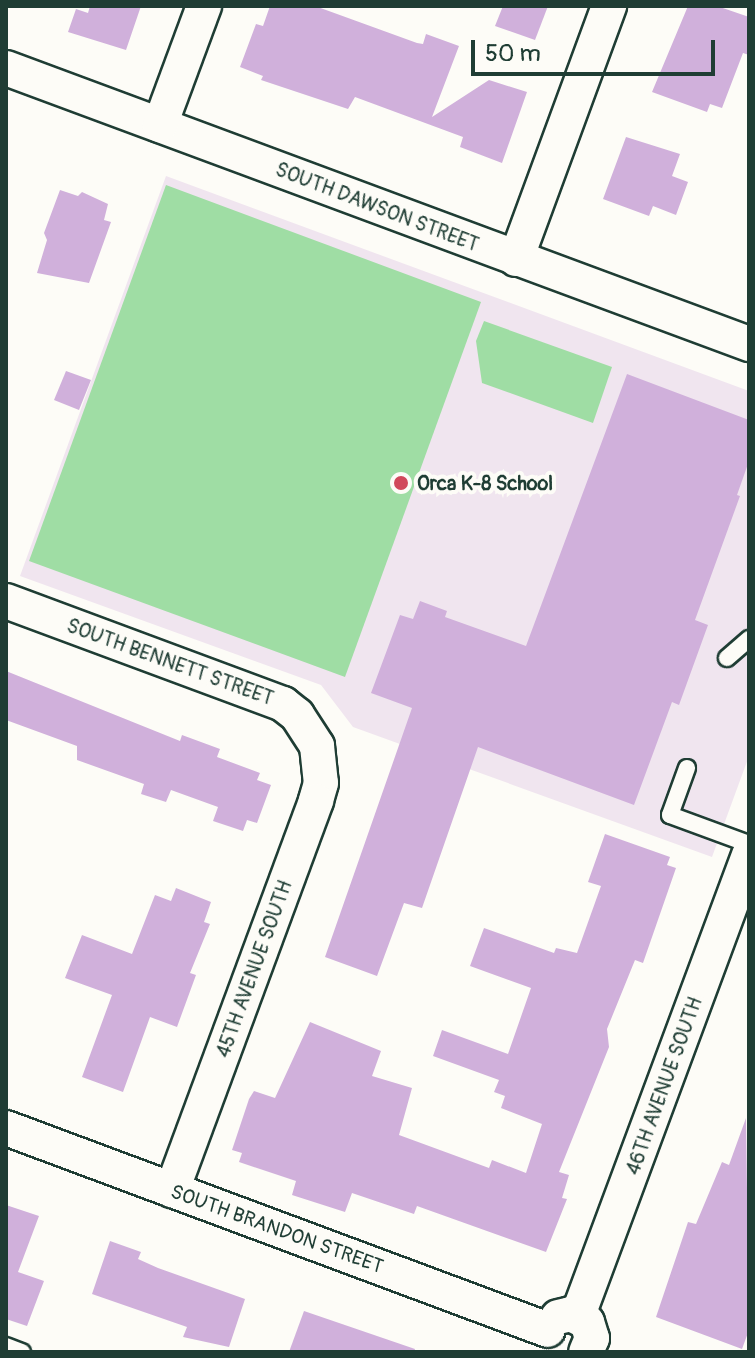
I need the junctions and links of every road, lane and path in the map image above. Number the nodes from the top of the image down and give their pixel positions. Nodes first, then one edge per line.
1 (204, 6) edge
2 (609, 6) edge
3 (6, 68) edge
4 (160, 125) junction
5 (516, 259) junction
6 (749, 344) edge
7 (6, 601) edge
8 (749, 639) edge
9 (727, 658) dead end
10 (317, 746) joint
11 (687, 768) dead end
12 (749, 844) edge
13 (749, 855) edge
14 (6, 1128) edge
15 (172, 1190) junction
16 (578, 1341) edge
17 (6, 1346) edge
18 (22, 1352) edge

1 - 4 street
2 - 5 street
3 - 4 street, SOUTH DAWSON STREET
4 - 5 street, SOUTH DAWSON STREET
5 - 6 street, SOUTH DAWSON STREET
7 - 10 street, SOUTH BENNETT STREET
8 - 9 lane
10 - 15 street, 45TH AVENUE SOUTH
11 - 12 lane
13 - 16 street, 46TH AVENUE SOUTH
14 - 15 street, SOUTH BRANDON STREET
15 - 16 street, SOUTH BRANDON STREET
17 - 18 lane

